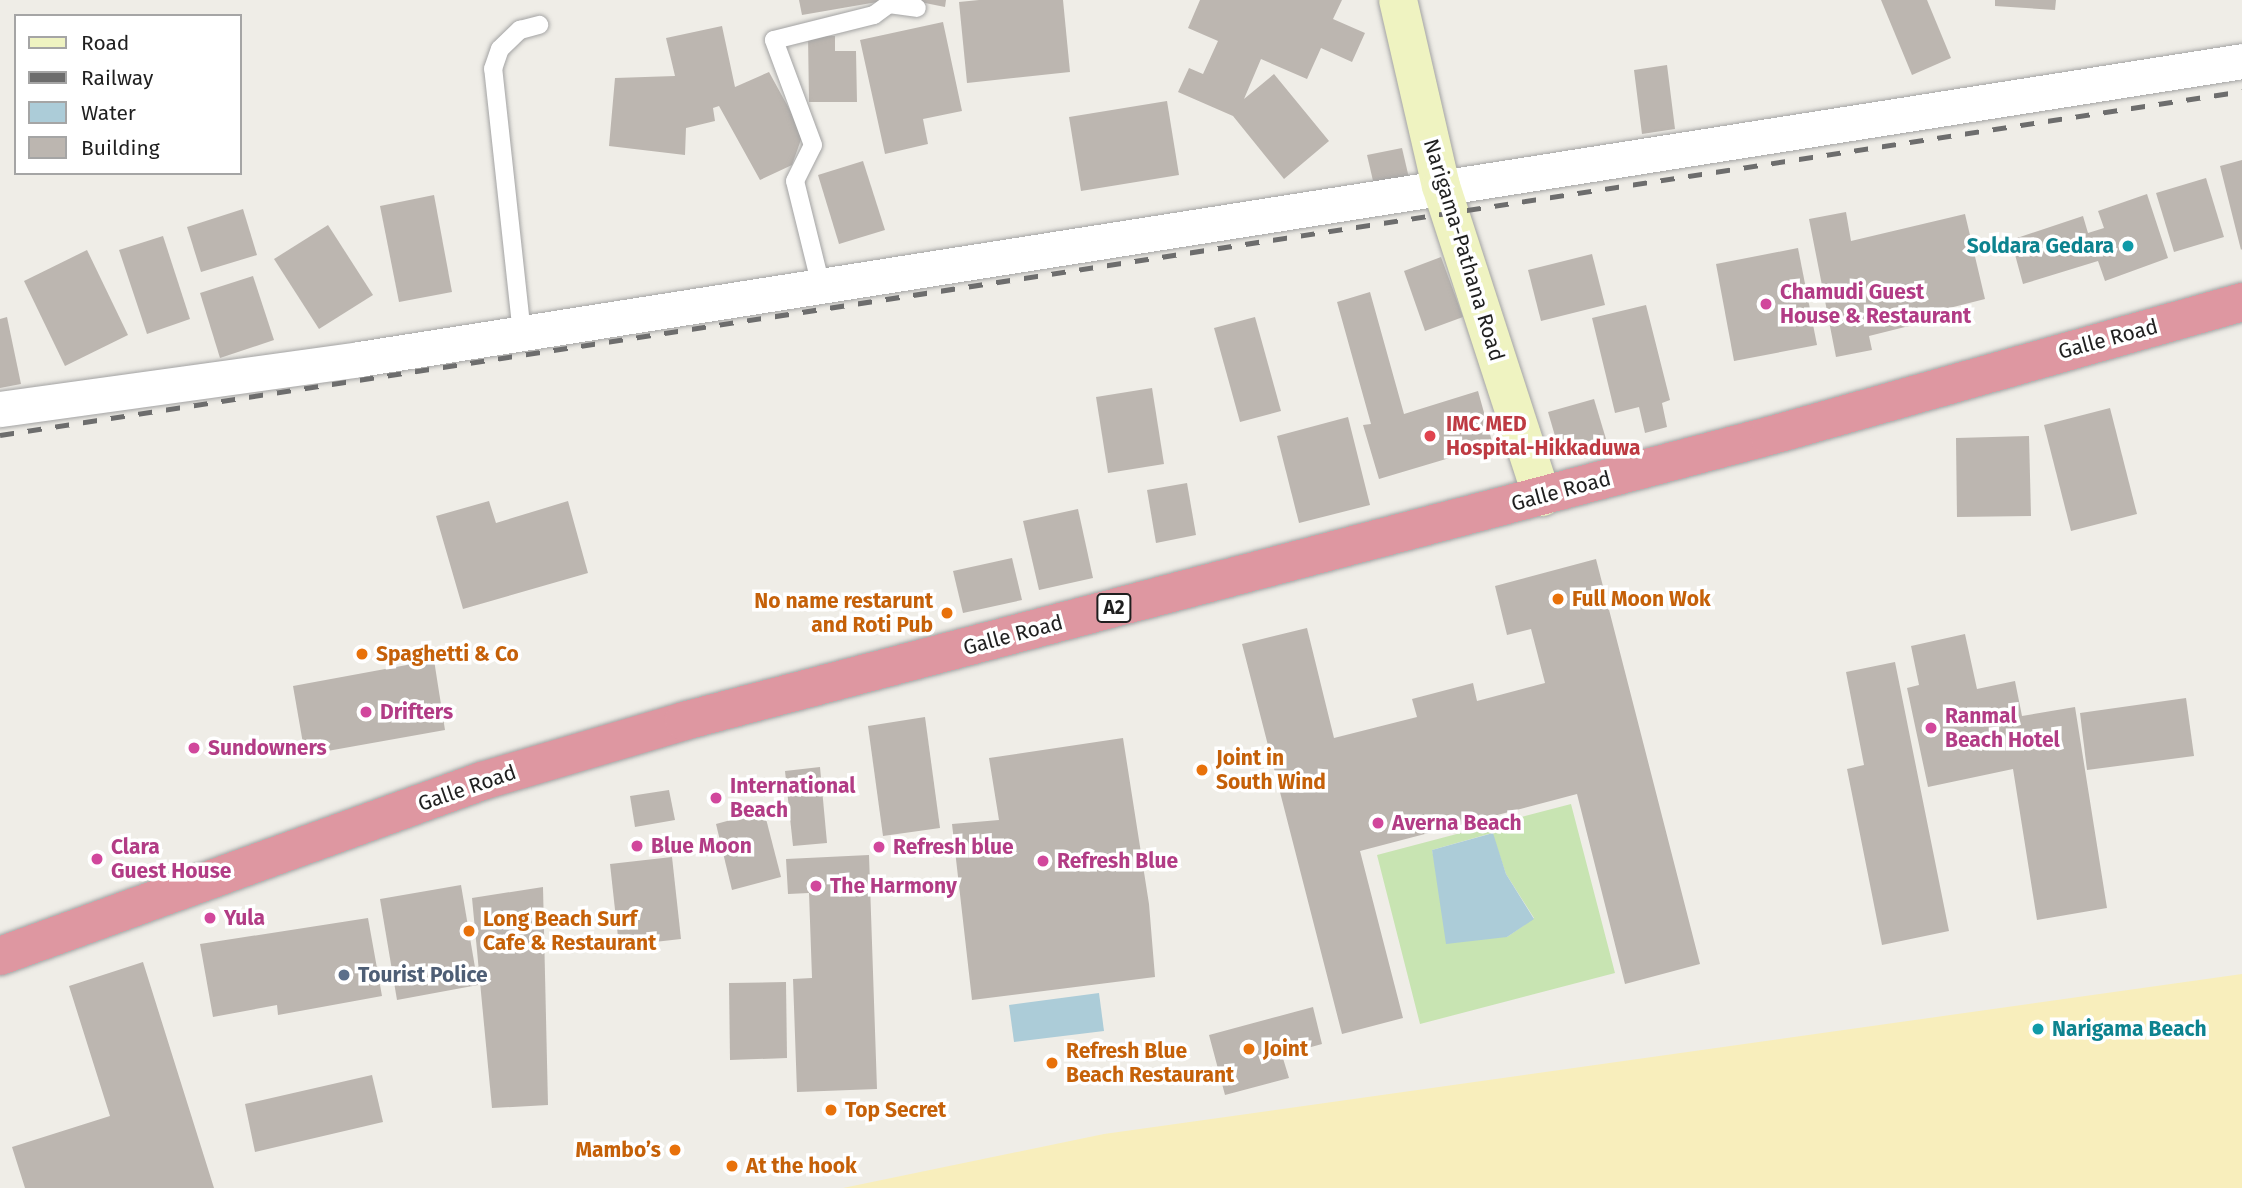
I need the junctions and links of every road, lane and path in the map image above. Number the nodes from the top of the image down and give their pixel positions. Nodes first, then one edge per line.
1 (1398, 0) edge
2 (917, 8) dead end
3 (540, 25) dead end
4 (2242, 61) edge
5 (1441, 186) junction
6 (821, 286) junction
7 (2242, 302) edge
8 (523, 334) junction
9 (0, 409) edge
10 (1542, 497) junction
11 (0, 956) edge

1 - 5 street, Narigama-Pathana Road
2 - 6 lane
3 - 8 lane
4 - 5 street
5 - 6 street
5 - 10 street, Narigama-Pathana Road
6 - 8 street
7 - 10 highway, Galle Road / A2
8 - 9 street
10 - 11 highway, Galle Road / A2

